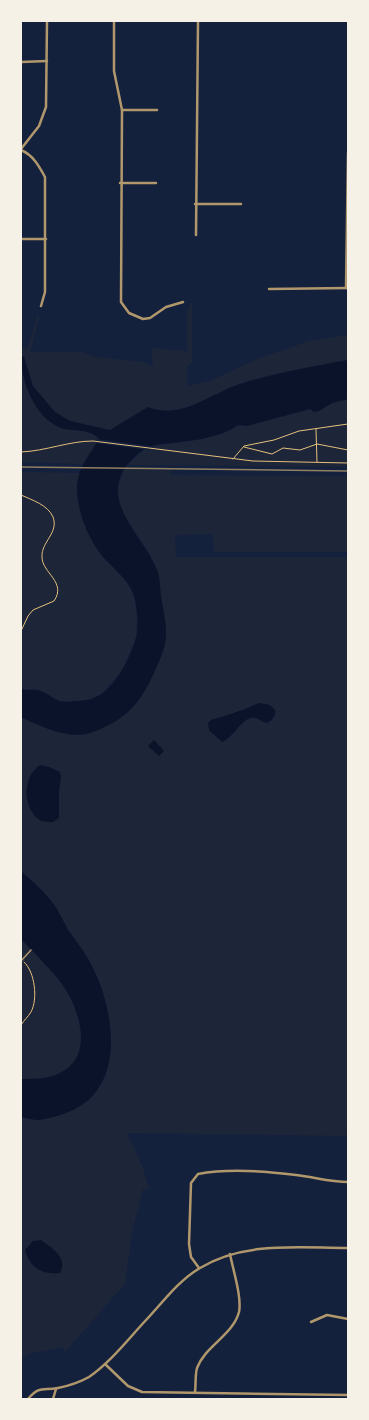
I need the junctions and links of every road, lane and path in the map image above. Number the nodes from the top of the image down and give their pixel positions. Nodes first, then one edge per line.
1 (47, 21) edge
2 (114, 21) edge
3 (198, 21) edge
4 (48, 61) junction
5 (21, 62) edge
6 (122, 110) junction
7 (158, 110) dead end
8 (21, 150) edge
9 (348, 153) edge
10 (120, 183) junction
11 (156, 183) dead end
12 (195, 204) junction
13 (241, 204) dead end
14 (196, 235) dead end
15 (21, 239) edge
16 (46, 239) junction
17 (347, 288) edge
18 (269, 289) dead end
19 (183, 302) dead end
20 (41, 306) dead end
21 (348, 424) edge
22 (316, 428) junction
23 (317, 444) junction
24 (244, 446) junction
25 (348, 450) edge
26 (21, 452) edge
27 (232, 459) junction
28 (317, 462) junction
29 (348, 463) edge
30 (21, 495) edge
31 (21, 631) edge
32 (32, 950) dead end
33 (21, 960) edge
34 (21, 1025) edge
35 (348, 1182) edge
36 (348, 1248) edge
37 (230, 1254) junction
38 (199, 1268) junction
39 (348, 1319) edge
40 (310, 1322) dead end
41 (105, 1364) junction
42 (56, 1389) junction
43 (195, 1392) junction
44 (348, 1395) edge
45 (28, 1399) edge
46 (53, 1399) edge

1 - 4 street
2 - 6 street
3 - 12 street
4 - 5 street
4 - 8 street
6 - 7 street
6 - 10 street
8 - 16 street
9 - 17 street
10 - 11 street
10 - 19 street
12 - 13 street
12 - 14 street
15 - 16 street
16 - 20 street
17 - 18 street
21 - 22 path
22 - 23 path
22 - 24 path
23 - 24 path
23 - 25 path
23 - 28 path
24 - 27 path
26 - 27 path
27 - 28 path
28 - 29 path
30 - 31 path
32 - 33 lane
33 - 34 path
35 - 38 street
36 - 37 street
37 - 38 street
37 - 43 street
38 - 41 street
39 - 40 street
41 - 42 street
41 - 43 street
42 - 45 street
42 - 46 street
43 - 44 street

